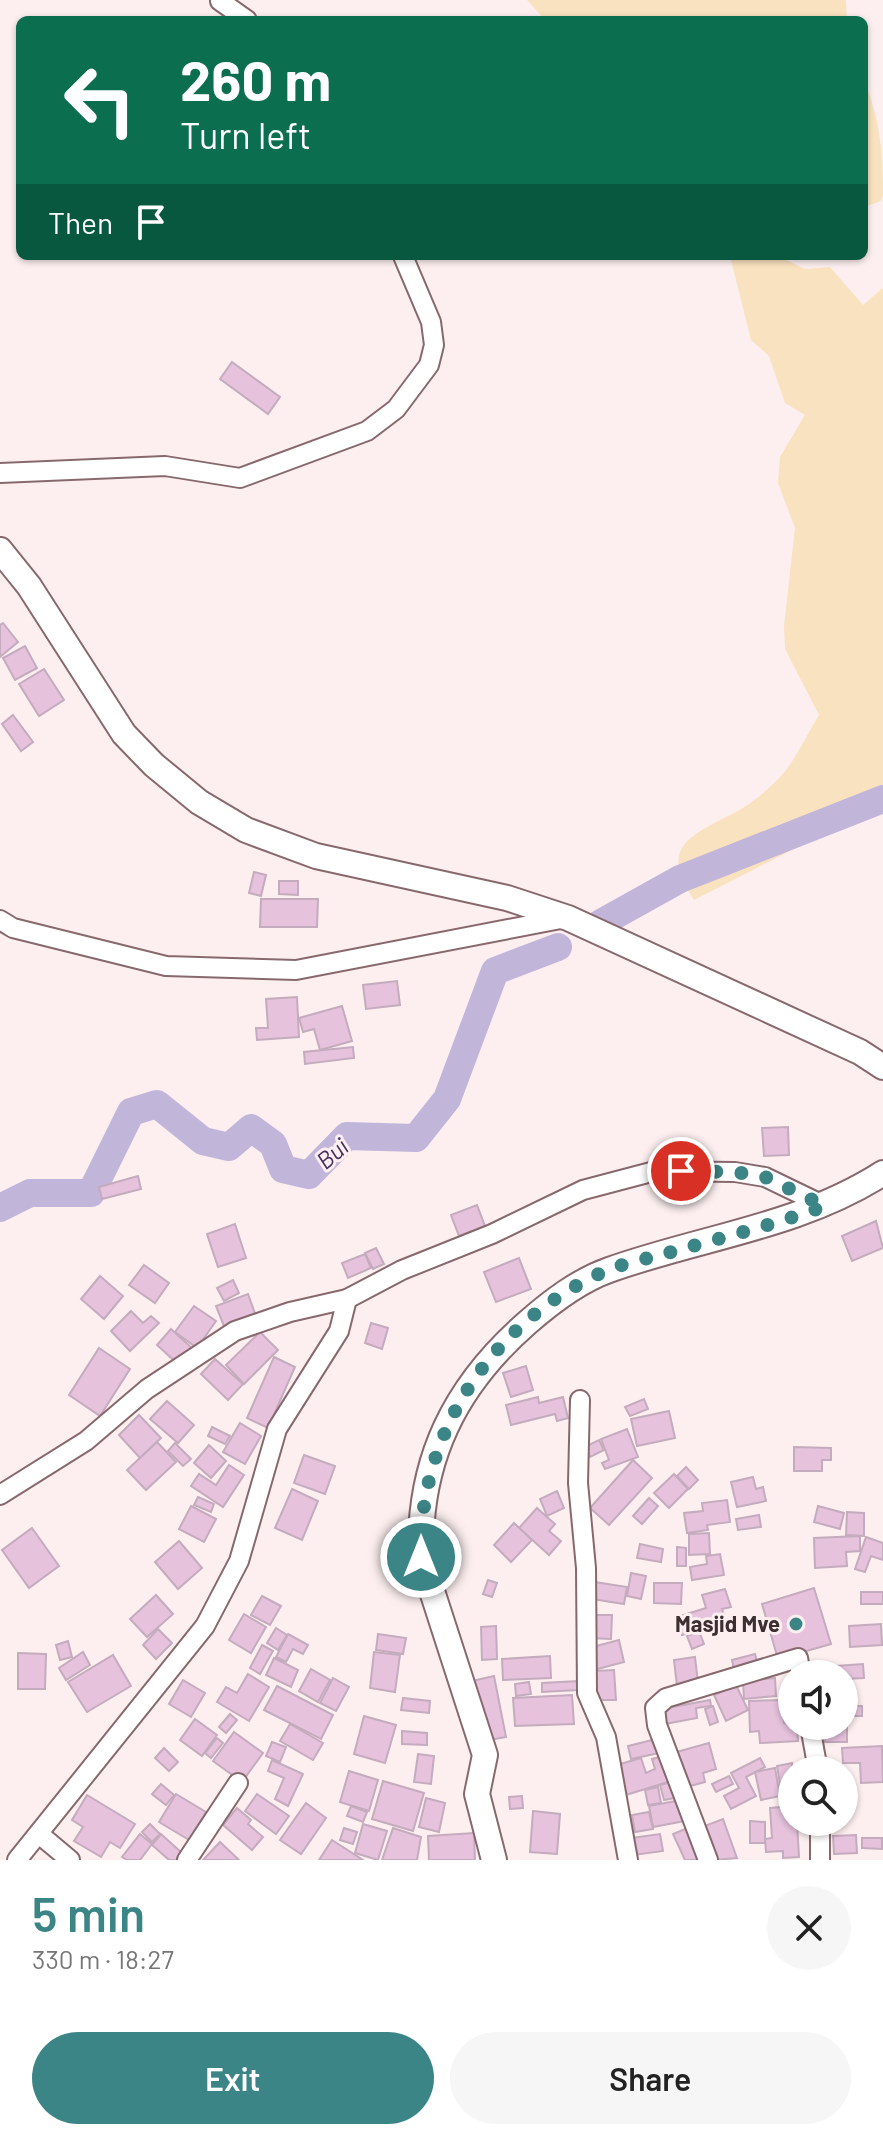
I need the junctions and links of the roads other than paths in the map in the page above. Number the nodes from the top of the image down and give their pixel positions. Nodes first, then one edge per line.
1 (220, 1) edge
2 (241, 16) edge
3 (405, 260) edge
4 (0, 473) edge
5 (0, 550) edge
6 (568, 918) junction
7 (0, 920) edge
8 (883, 1067) edge
9 (883, 1173) edge
10 (825, 1206) junction
11 (347, 1299) junction
12 (580, 1400) dead end
13 (0, 1495) edge
14 (778, 1664) edge
15 (238, 1783) dead end
16 (39, 1834) junction
17 (820, 1836) edge
18 (17, 1860) edge
19 (70, 1860) edge
20 (187, 1860) edge
21 (494, 1860) edge
22 (628, 1860) edge
23 (708, 1860) edge
24 (820, 1860) edge

1 - 2 street
3 - 4 street
5 - 6 main road
6 - 7 street
6 - 8 main road
9 - 10 main road
10 - 11 street
10 - 21 main road
11 - 13 street
11 - 16 street
12 - 22 street
14 - 23 street
15 - 20 street
16 - 18 street
16 - 19 street
17 - 24 street

